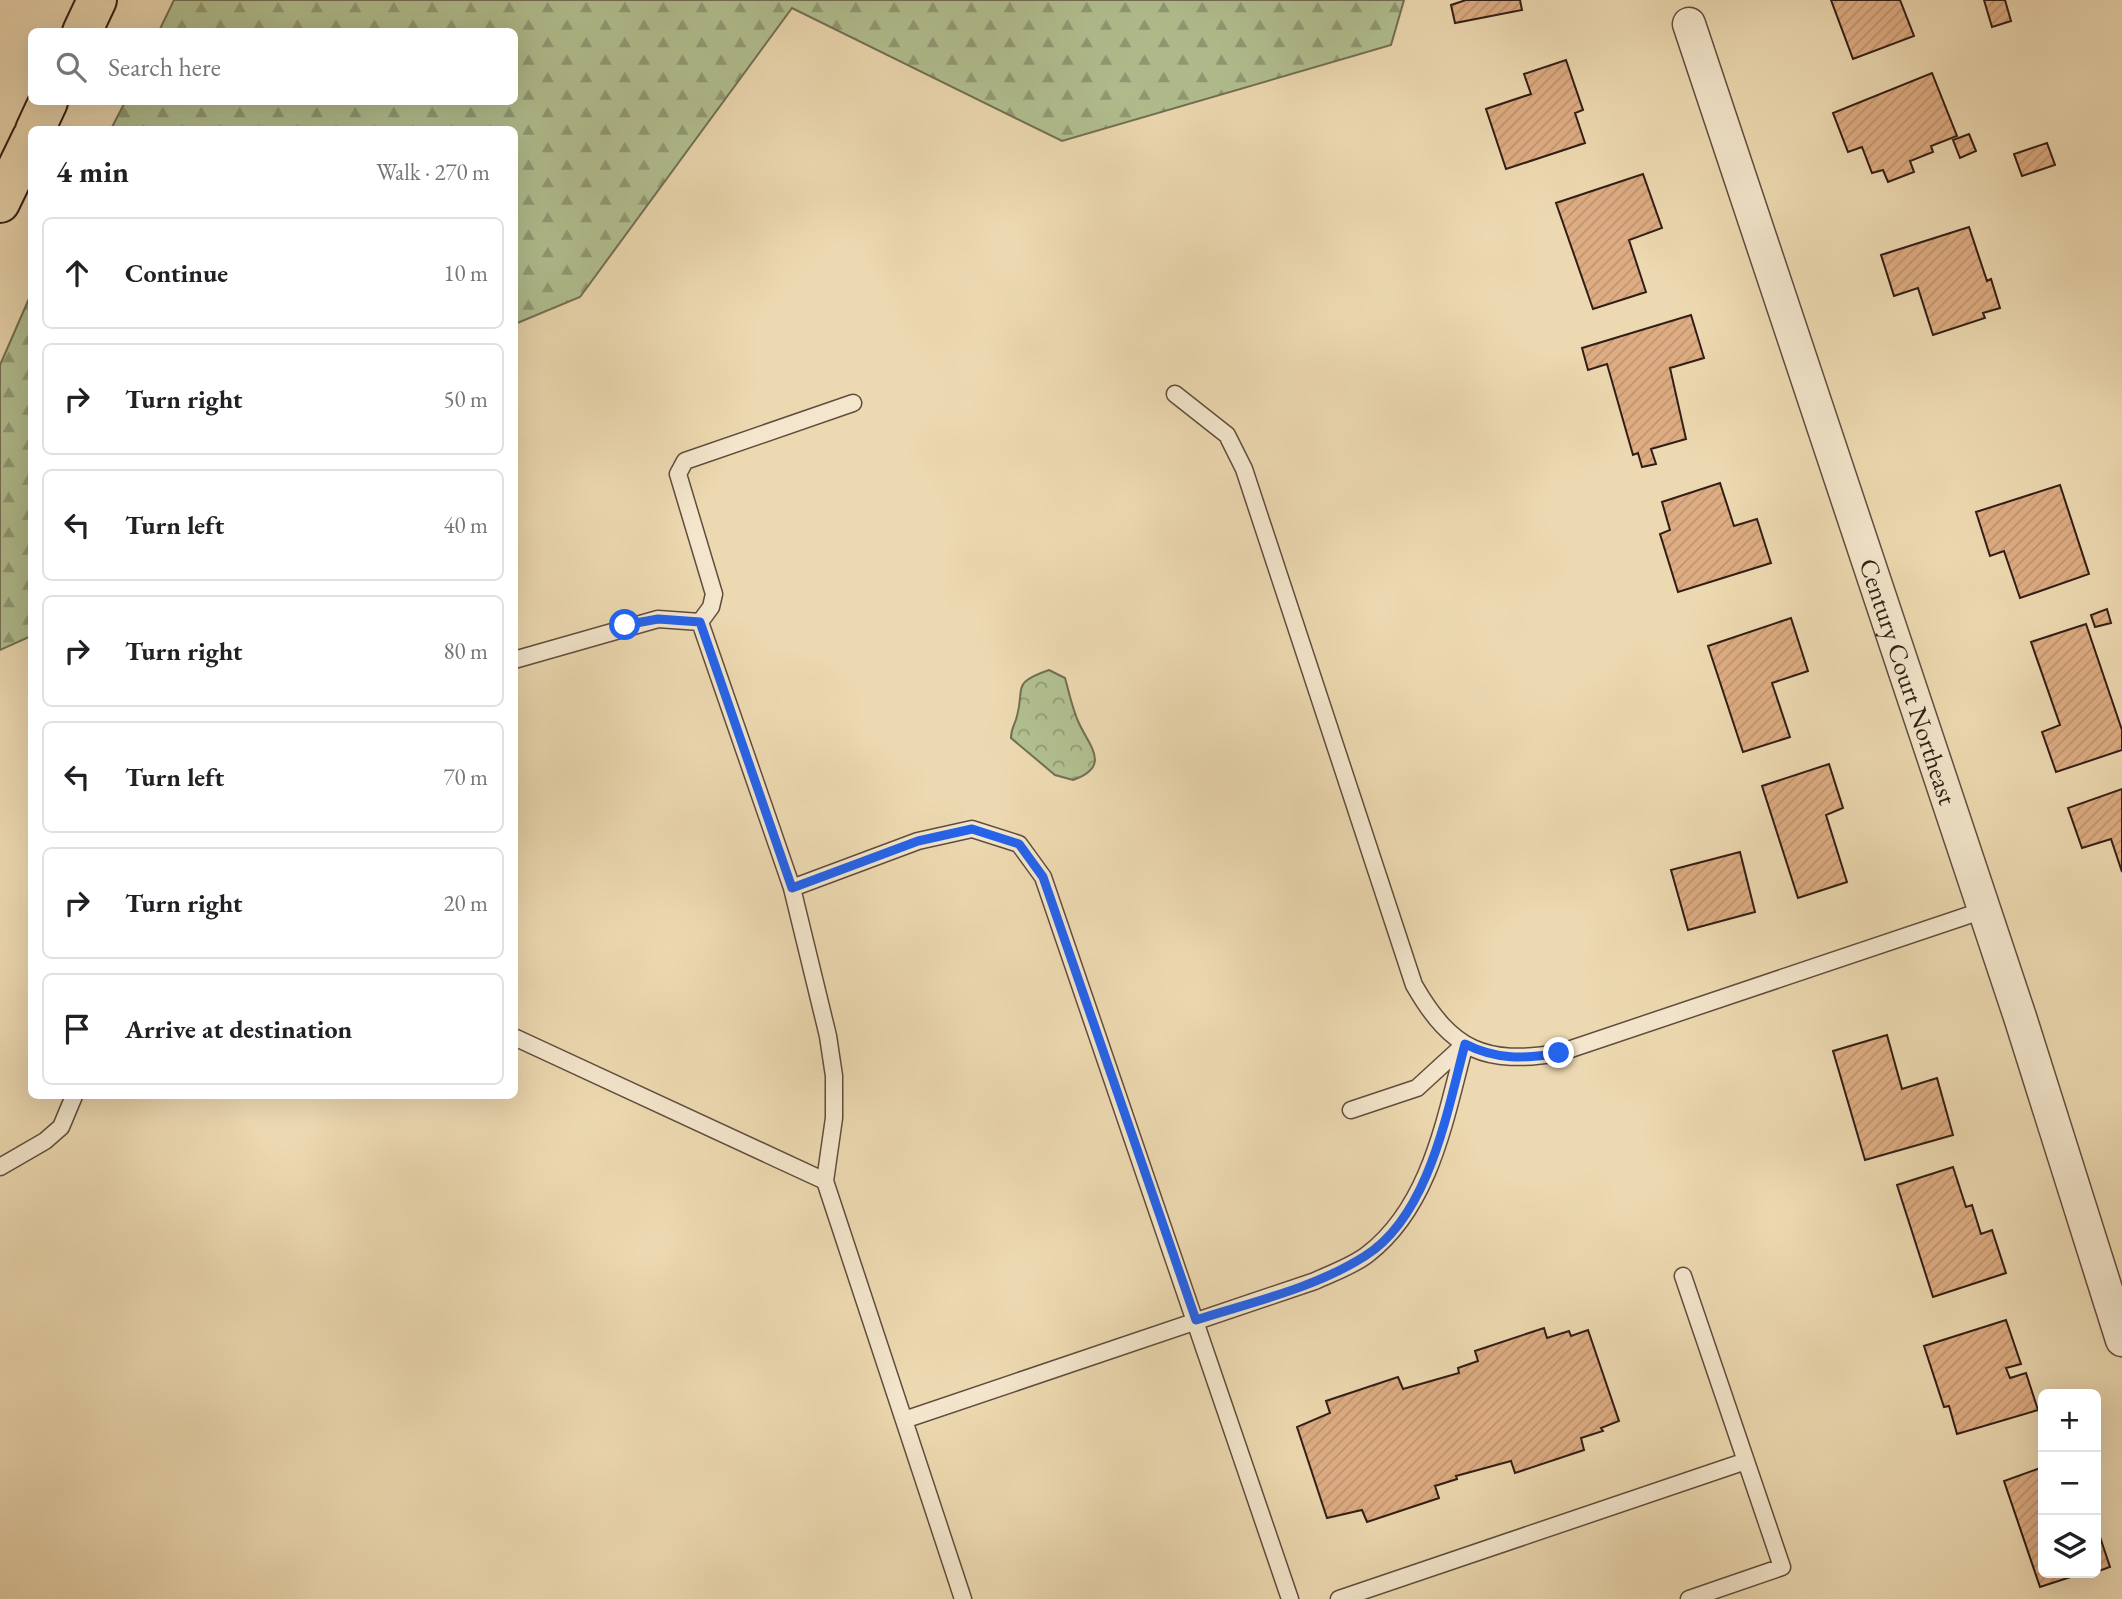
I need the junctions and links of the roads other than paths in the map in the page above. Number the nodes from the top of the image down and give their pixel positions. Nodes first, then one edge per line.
1 (97, 0) edge
2 (1689, 24) dead end
3 (84, 28) edge
4 (47, 105) edge
5 (37, 126) edge
6 (28, 145) edge
7 (0, 203) edge
8 (1175, 394) dead end
9 (853, 403) dead end
10 (700, 622) junction
11 (518, 659) edge
12 (792, 888) junction
13 (1984, 910) junction
14 (518, 1039) edge
15 (1465, 1044) junction
16 (73, 1099) edge
17 (1351, 1110) dead end
18 (0, 1167) edge
19 (825, 1181) junction
20 (1683, 1276) dead end
21 (1196, 1320) junction
22 (2122, 1340) edge
23 (904, 1420) junction
24 (1746, 1461) junction
25 (963, 1599) edge
26 (1290, 1599) edge
27 (1339, 1599) edge
28 (1689, 1599) edge

1 - 3 highway
2 - 13 street, Century Court Northeast
4 - 5 highway
6 - 7 highway
8 - 15 lane
9 - 10 lane
10 - 11 lane
10 - 12 lane
12 - 19 lane
12 - 21 lane
13 - 15 lane
13 - 22 street, Century Court Northeast
14 - 19 lane
15 - 17 lane
15 - 21 lane
16 - 18 lane
19 - 23 lane
20 - 24 lane
21 - 23 lane
21 - 26 lane
23 - 25 lane
24 - 27 lane
24 - 28 lane

